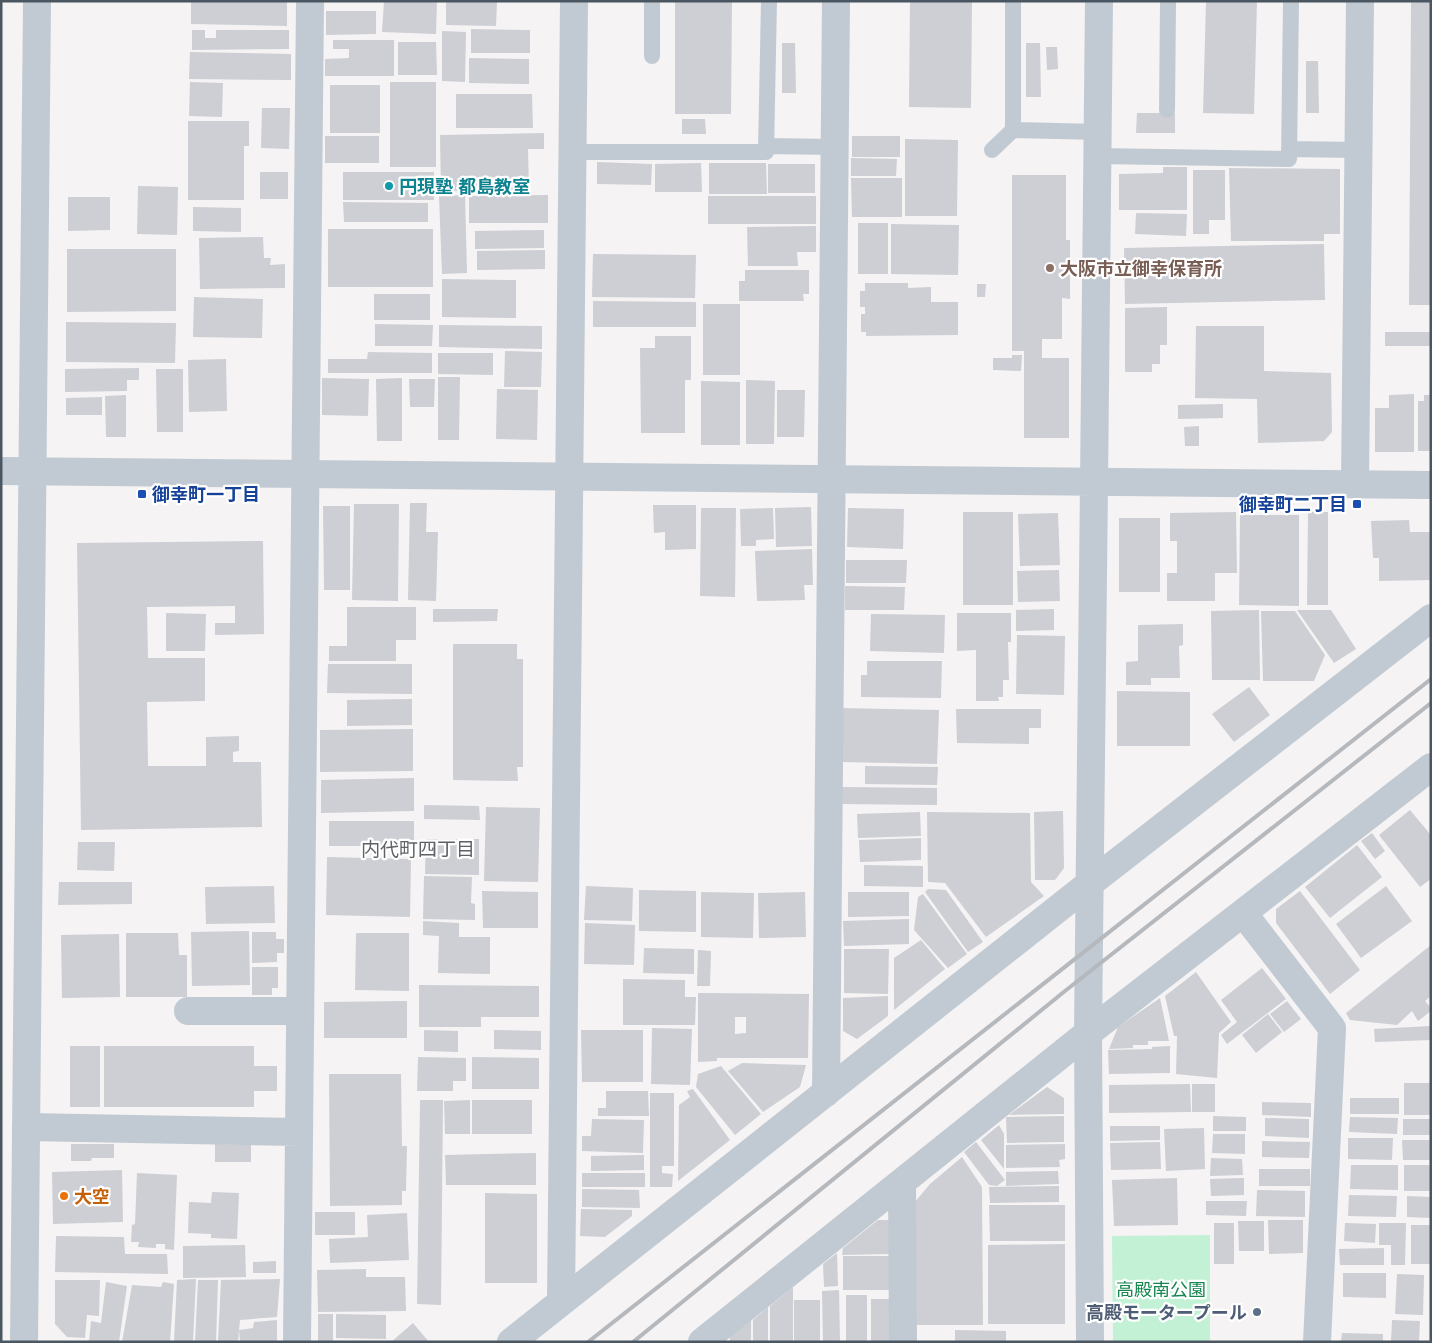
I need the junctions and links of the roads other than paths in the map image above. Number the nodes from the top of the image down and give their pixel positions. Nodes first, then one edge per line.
1 (37, 1) edge
2 (310, 1) edge
3 (574, 1) edge
4 (652, 1) edge
5 (768, 1) edge
6 (836, 1) edge
7 (1013, 1) edge
8 (1099, 1) edge
9 (1168, 1) edge
10 (1291, 1) edge
11 (1360, 1) edge
12 (652, 56) dead end
13 (1167, 110) dead end
14 (1013, 130) junction
15 (1097, 144) junction
16 (767, 146) junction
17 (834, 147) junction
18 (1289, 149) junction
19 (992, 150) dead end
20 (1359, 150) junction
21 (573, 152) junction
22 (1, 471) edge
23 (33, 472) junction
24 (306, 474) junction
25 (569, 477) junction
26 (832, 480) junction
27 (1094, 482) junction
28 (1355, 484) junction
29 (1431, 485) edge
30 (1431, 618) edge
31 (1431, 767) edge
32 (1089, 884) junction
33 (1244, 913) junction
34 (188, 1010) dead end
35 (300, 1011) junction
36 (1088, 1033) junction
37 (826, 1092) junction
38 (26, 1127) junction
39 (299, 1132) junction
40 (902, 1182) junction
41 (561, 1302) junction
42 (24, 1342) edge
43 (297, 1342) edge
44 (511, 1342) edge
45 (702, 1342) edge
46 (902, 1342) edge
47 (1090, 1342) edge
48 (1317, 1342) edge

1 - 23 street
2 - 24 street
3 - 21 street
4 - 12 lane
5 - 16 lane
6 - 17 street
7 - 14 lane
8 - 15 street
9 - 13 lane
10 - 18 lane
11 - 20 street
14 - 15 lane
14 - 19 lane
15 - 18 lane
15 - 27 street
16 - 17 lane
16 - 21 lane
17 - 26 street
18 - 20 lane
20 - 28 street
21 - 25 street
22 - 23 street
23 - 24 street
23 - 38 street
24 - 25 street
24 - 35 street
25 - 26 street
25 - 41 street
26 - 27 street
26 - 37 street
27 - 28 street
27 - 32 street
28 - 29 street
30 - 32 street
31 - 33 street
32 - 36 street
32 - 37 street
33 - 36 street
33 - 48 street
34 - 35 street
35 - 39 street
36 - 40 street
36 - 47 street
37 - 41 street
38 - 39 street
38 - 42 street
39 - 43 street
40 - 45 street
40 - 46 street
41 - 44 street

